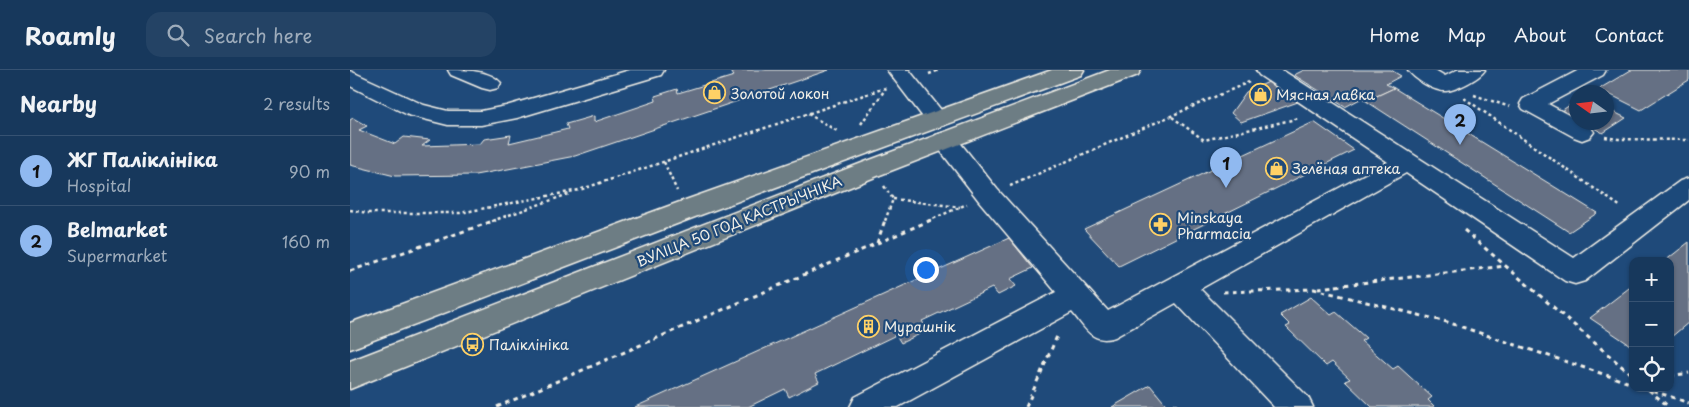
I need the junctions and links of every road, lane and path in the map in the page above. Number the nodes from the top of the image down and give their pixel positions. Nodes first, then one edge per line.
1 (460, 70) edge
2 (653, 70) edge
3 (938, 70) edge
4 (1073, 70) edge
5 (1130, 70) edge
6 (1418, 70) edge
7 (1474, 70) edge
8 (1594, 70) edge
9 (1269, 71) edge
10 (350, 78) edge
11 (897, 80) edge
12 (490, 84) dead end
13 (1445, 85) junction
14 (1171, 116) junction
15 (1308, 117) dead end
16 (861, 124) dead end
17 (941, 130) junction
18 (1582, 132) dead end
19 (664, 162) junction
20 (1407, 162) junction
21 (1689, 187) edge
22 (579, 190) junction
23 (988, 195) junction
24 (893, 199) dead end
25 (960, 207) junction
26 (350, 210) edge
27 (686, 210) junction
28 (1642, 222) junction
29 (1460, 227) dead end
30 (1505, 266) junction
31 (350, 271) edge
32 (1314, 289) junction
33 (1182, 290) junction
34 (1075, 296) junction
35 (350, 336) edge
36 (1629, 373) edge
37 (1689, 373) edge
38 (350, 375) edge
39 (1674, 375) edge
40 (1629, 383) edge
41 (1651, 392) edge
42 (1656, 392) edge
43 (1689, 403) edge
44 (497, 407) edge
45 (867, 407) edge
46 (1026, 407) edge
47 (1296, 407) edge
48 (1669, 407) edge

1 - 12 lane
2 - 10 lane
3 - 11 path
4 - 17 main road, ВУЛІЦА 50 ГОД КАСТРЫЧНІКА
5 - 17 main road, ВУЛІЦА 50 ГОД КАСТРЫЧНІКА
6 - 13 lane
7 - 13 lane
8 - 18 lane
9 - 14 path
9 - 20 lane
11 - 16 path
11 - 17 lane
11 - 19 path
13 - 28 path
14 - 15 path
14 - 23 path
17 - 23 lane
17 - 27 main road, ВУЛІЦА 50 ГОД КАСТРЫЧНІКА
17 - 38 main road, ВУЛІЦА 50 ГОД КАСТРЫЧНІКА
19 - 22 path
19 - 27 path
20 - 28 lane
20 - 33 lane
21 - 28 lane
22 - 26 path
22 - 31 path
23 - 25 path
23 - 34 lane
24 - 25 path
25 - 44 path
27 - 35 main road, ВУЛІЦА 50 ГОД КАСТРЫЧНІКА
29 - 30 path
30 - 32 path
30 - 36 path
32 - 33 path
32 - 40 path
33 - 34 lane
33 - 47 lane
34 - 45 lane
34 - 46 path
37 - 39 path
41 - 48 path
42 - 43 path

